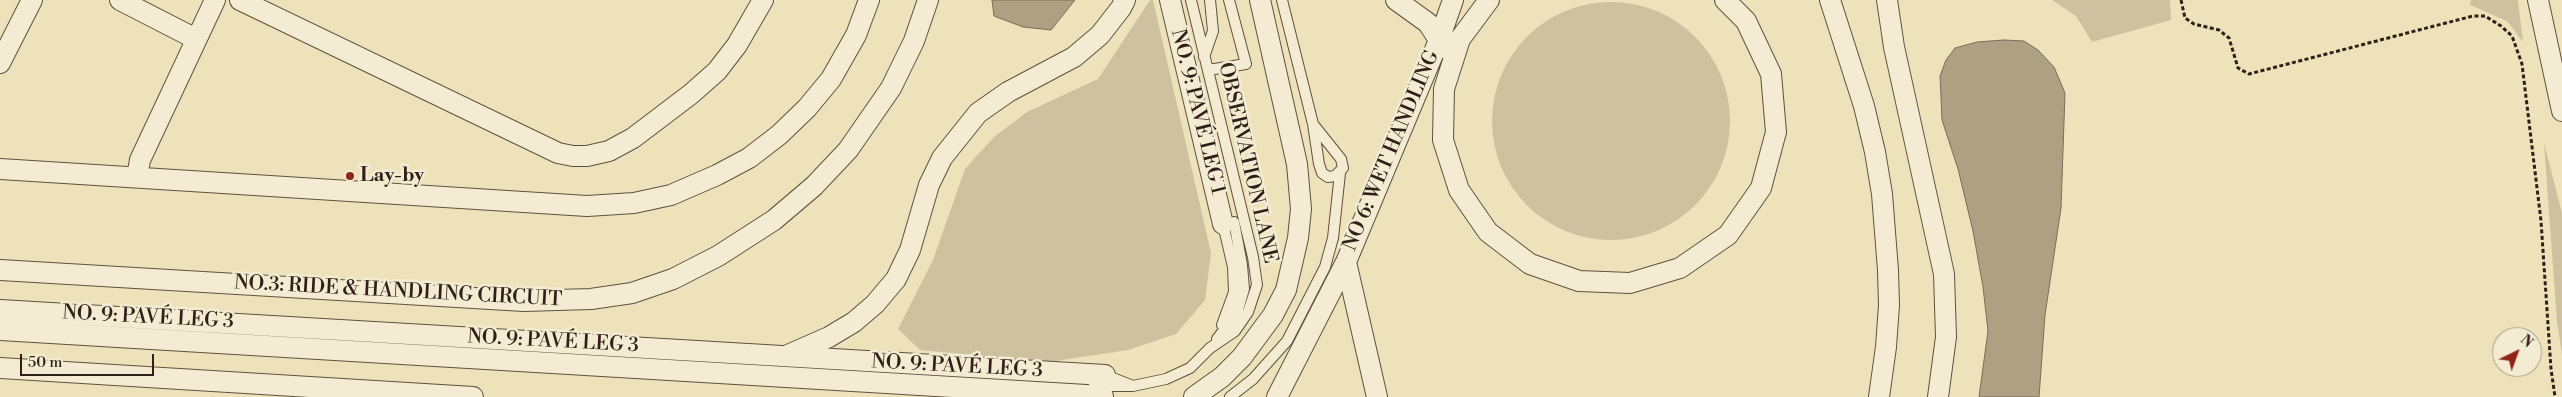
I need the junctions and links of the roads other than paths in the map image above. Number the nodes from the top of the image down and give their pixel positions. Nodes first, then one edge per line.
1 (32, 0) edge
2 (120, 0) edge
3 (215, 0) edge
4 (240, 0) edge
5 (763, 0) edge
6 (869, 0) edge
7 (928, 0) edge
8 (1125, 0) edge
9 (1170, 0) edge
10 (1180, 0) edge
11 (1191, 0) edge
12 (1210, 0) edge
13 (1229, 0) edge
14 (1260, 0) edge
15 (1282, 0) edge
16 (1396, 0) edge
17 (1452, 0) edge
18 (1489, 0) edge
19 (1725, 0) edge
20 (1830, 0) edge
21 (1887, 0) edge
22 (2538, 0) edge
23 (196, 39) junction
24 (1439, 40) junction
25 (1204, 57) junction
26 (0, 63) edge
27 (1208, 70) junction
28 (1444, 89) junction
29 (2562, 111) edge
30 (1313, 124) junction
31 (0, 169) edge
32 (1340, 173) junction
33 (137, 177) junction
34 (1229, 223) junction
35 (1346, 262) junction
36 (0, 270) edge
37 (0, 310) edge
38 (0, 322) edge
39 (0, 330) edge
40 (1210, 348) junction
41 (786, 356) junction
42 (0, 368) edge
43 (1105, 375) joint
44 (1133, 386) junction
45 (1104, 396) joint
46 (473, 397) edge
47 (1194, 397) edge
48 (1230, 397) edge
49 (1277, 397) edge
50 (1377, 397) edge
51 (1879, 397) edge
52 (1938, 397) edge

1 - 26 street
2 - 23 street
3 - 23 street
4 - 5 street
6 - 33 street
7 - 36 street, NO.3: RIDE & HANDLING CIRCUIT
8 - 41 street
9 - 34 street, NO. 9: PAVÉ LEG 1
10 - 34 street
11 - 25 lane, OBSERVATION LANE
12 - 25 lane
13 - 27 lane
14 - 47 street
15 - 30 lane
16 - 24 street
17 - 24 street, NO 6: WET HANDLING
18 - 28 street, NO 6: WET HANDLING
19 - 28 street, NO 6: WET HANDLING
20 - 51 street
21 - 52 street
22 - 29 street
23 - 33 street
24 - 28 street
24 - 35 street, NO 6: WET HANDLING
25 - 27 lane, OBSERVATION LANE
27 - 40 lane, OBSERVATION LANE
30 - 32 lane
30 - 32 lane
31 - 33 street
32 - 48 lane
34 - 40 lane
35 - 49 street, NO 6: WET HANDLING
35 - 50 street, NO 6: WET HANDLING
37 - 41 street, NO. 9: PAVÉ LEG 3
38 - 44 lane, OBSERVATION LANE
39 - 45 street
40 - 44 lane, OBSERVATION LANE
41 - 43 street, NO. 9: PAVÉ LEG 3
42 - 46 street
43 - 44 lane
44 - 45 lane

